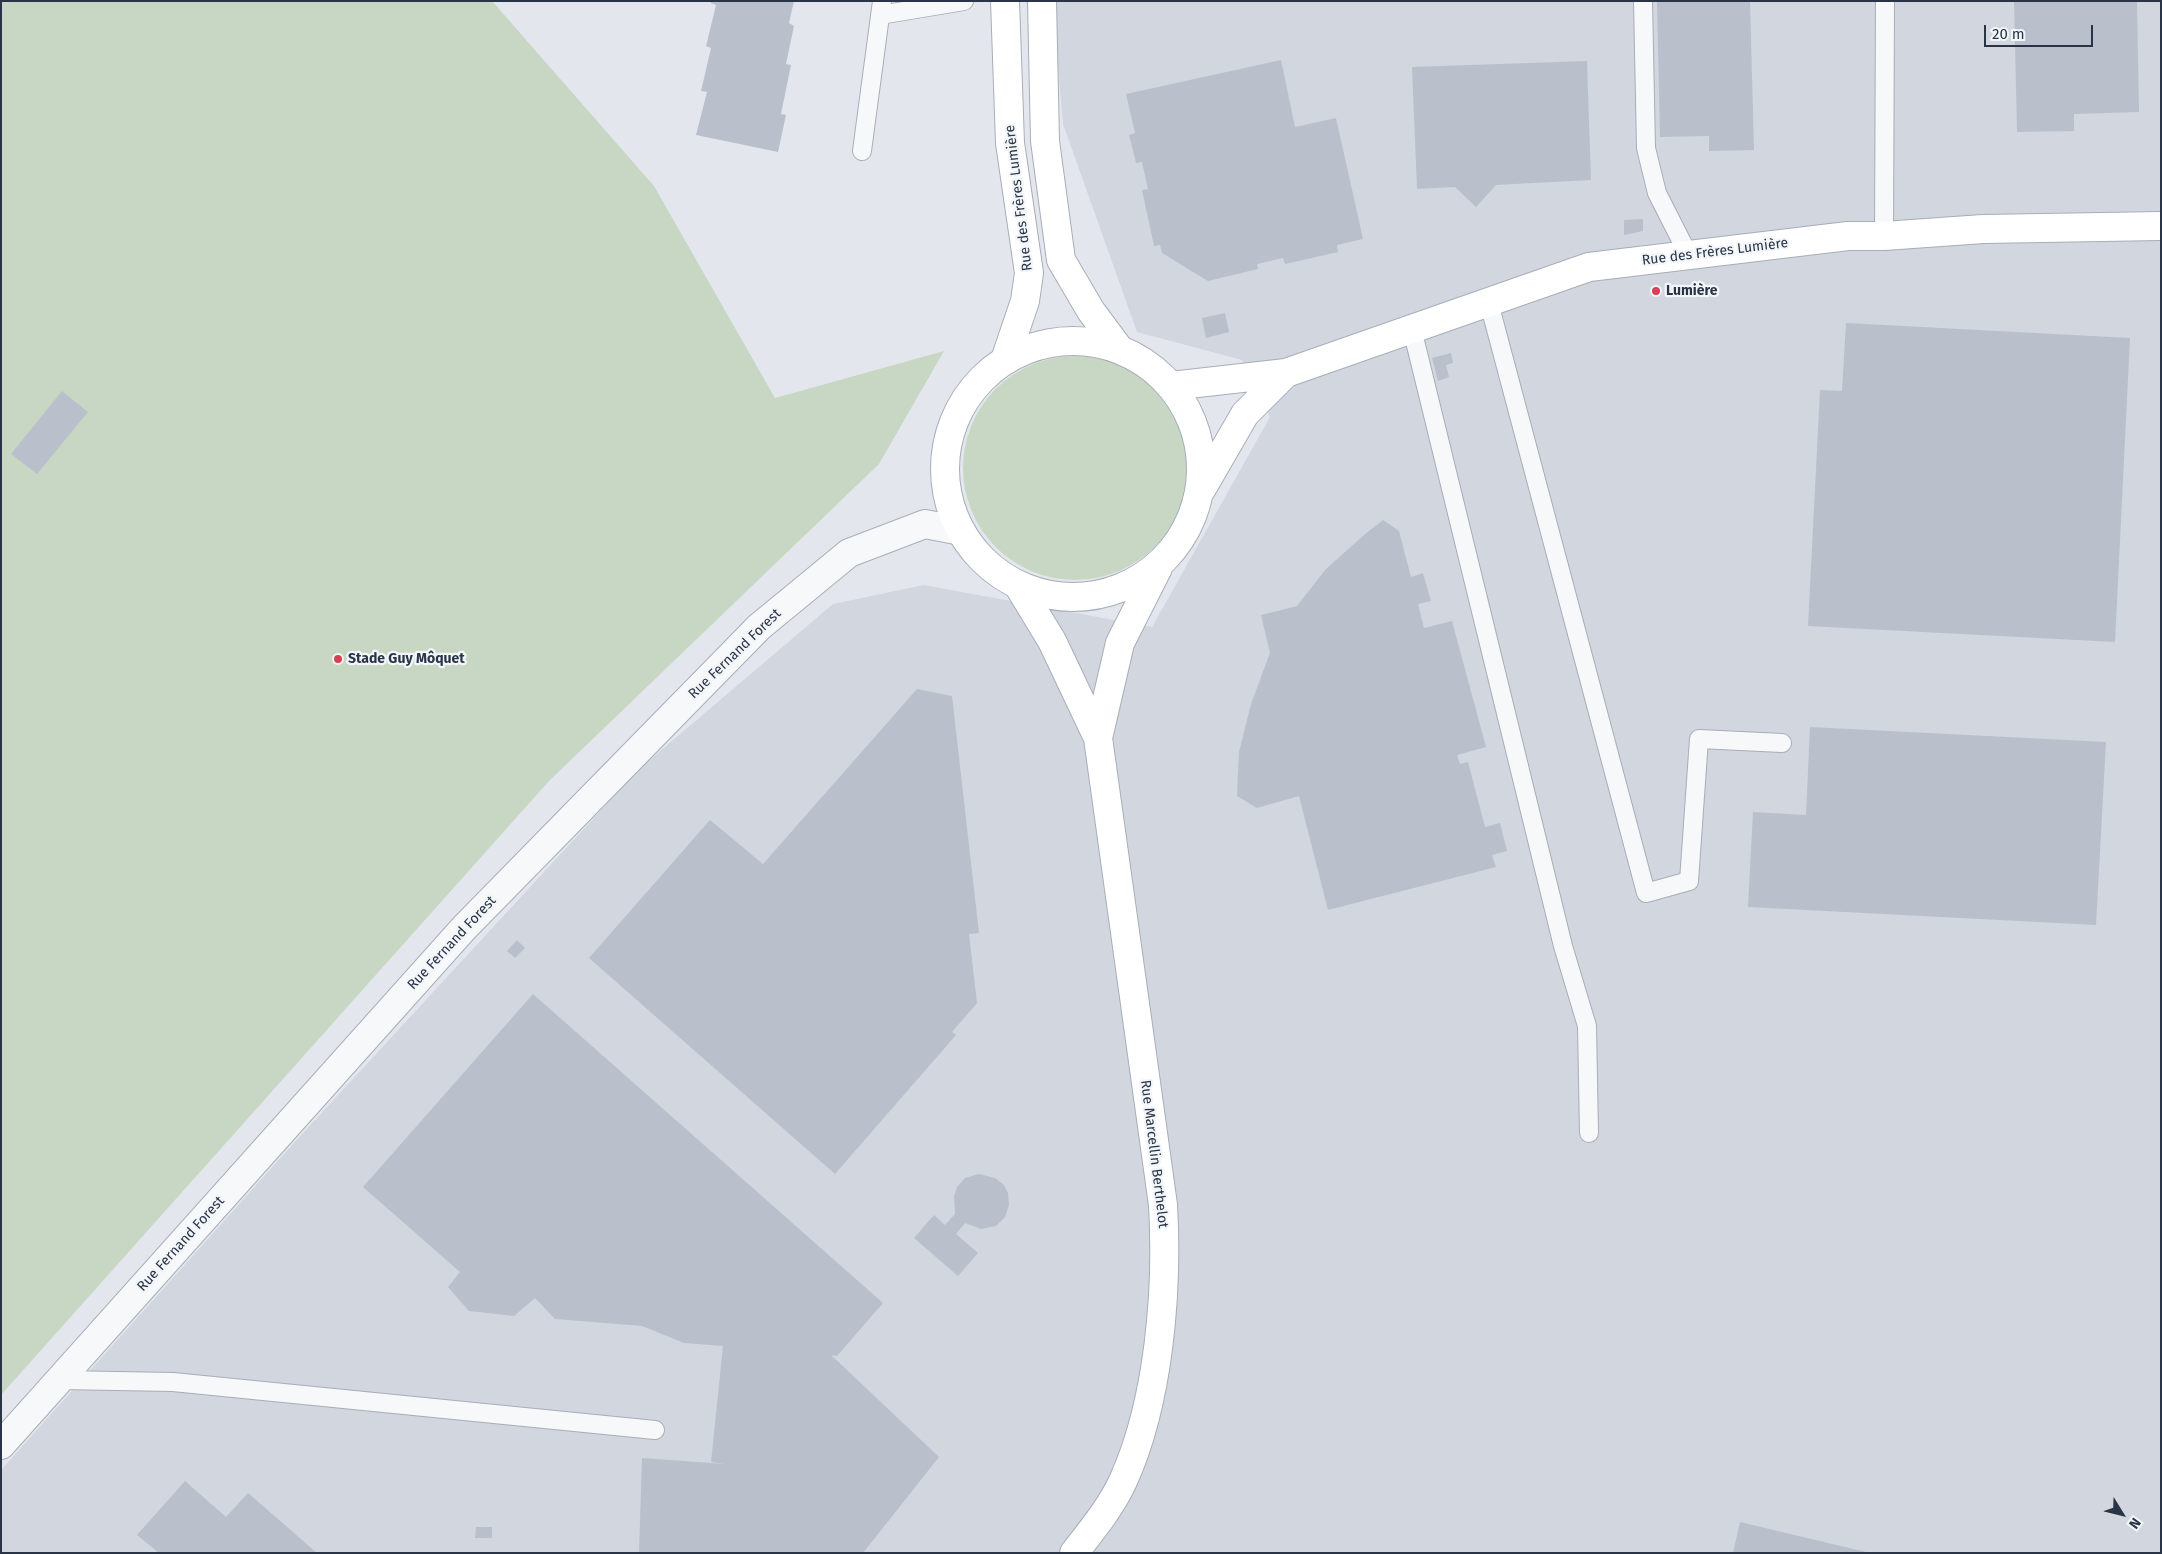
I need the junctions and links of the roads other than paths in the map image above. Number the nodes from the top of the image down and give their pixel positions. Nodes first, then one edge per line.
1 (964, 1) edge
2 (1005, 1) edge
3 (1042, 1) edge
4 (1642, 1) edge
5 (1885, 1) edge
6 (881, 8) edge
7 (862, 151) dead end
8 (2161, 226) edge
9 (1884, 236) junction
10 (1689, 256) junction
11 (1489, 303) junction
12 (1412, 329) junction
13 (1120, 350) junction
14 (1005, 360) junction
15 (1286, 373) junction
16 (1172, 386) junction
17 (1200, 494) junction
18 (961, 531) junction
19 (1161, 563) junction
20 (1018, 585) junction
21 (1098, 738) junction
22 (1782, 743) dead end
23 (1588, 1133) dead end
24 (60, 1380) junction
25 (655, 1430) dead end
26 (1, 1445) edge
27 (1074, 1553) edge

1 - 6 lane
2 - 14 main road, Rue des Frères Lumière
3 - 13 main road
4 - 10 lane
5 - 9 lane
6 - 7 lane
8 - 9 main road, Rue des Frères Lumière
9 - 10 main road, Rue des Frères Lumière
10 - 11 main road, Rue des Frères Lumière
11 - 12 main road, Rue des Frères Lumière
11 - 22 lane
12 - 15 main road, Rue des Frères Lumière
12 - 23 lane
13 - 14 main road
13 - 16 main road
14 - 18 main road
15 - 16 main road, Rue des Frères Lumière
15 - 17 main road, Rue des Frères Lumière
16 - 17 main road
17 - 19 main road
18 - 20 main road
18 - 24 street, Rue Fernand Forest
19 - 20 main road
19 - 21 main road, Rue Marcellin Berthelot
20 - 21 main road, Rue Marcellin Berthelot
21 - 27 main road, Rue Marcellin Berthelot
24 - 25 lane
24 - 26 street, Rue Fernand Forest

